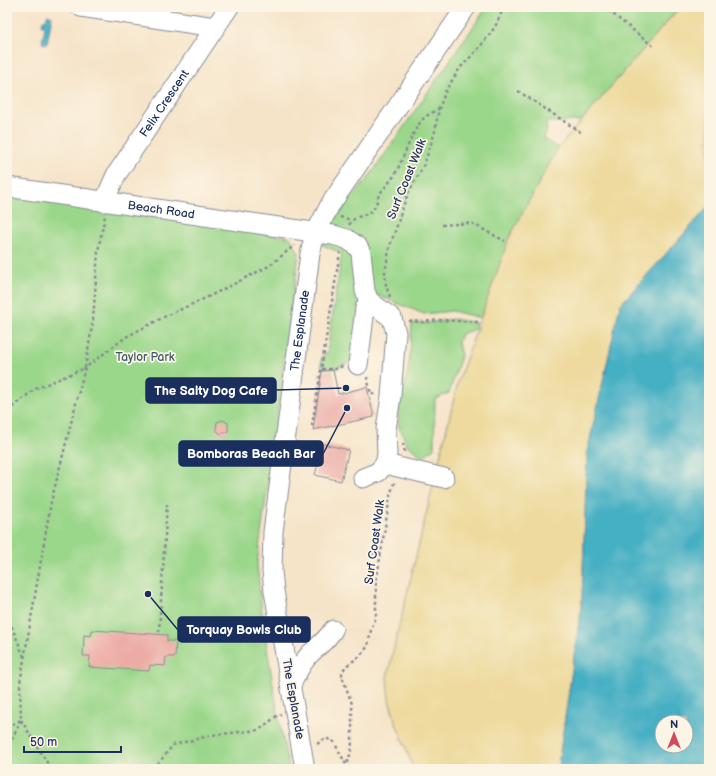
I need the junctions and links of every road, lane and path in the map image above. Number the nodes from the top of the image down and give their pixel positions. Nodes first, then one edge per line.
1 (81, 7) edge
2 (228, 7) edge
3 (466, 7) edge
4 (504, 7) edge
5 (604, 7) edge
6 (215, 27) junction
7 (653, 46) dead end
8 (518, 91) dead end
9 (582, 133) dead end
10 (7, 187) edge
11 (106, 202) junction
12 (442, 224) dead end
13 (315, 234) junction
14 (505, 241) dead end
15 (295, 245) dead end
16 (390, 298) dead end
17 (369, 301) junction
18 (405, 316) dead end
19 (409, 321) junction
20 (479, 322) dead end
21 (409, 328) dead end
22 (358, 365) junction
23 (85, 368) junction
24 (322, 369) dead end
25 (378, 394) dead end
26 (7, 411) edge
27 (402, 440) dead end
28 (406, 454) dead end
29 (390, 471) junction
30 (363, 478) dead end
31 (444, 478) dead end
32 (167, 504) dead end
33 (372, 553) dead end
34 (381, 554) junction
35 (7, 615) edge
36 (333, 630) dead end
37 (159, 632) dead end
38 (24, 657) junction
39 (291, 685) junction
40 (296, 712) junction
41 (20, 720) junction
42 (7, 727) edge
43 (7, 750) edge
44 (304, 761) edge
45 (51, 769) edge
46 (154, 769) edge
47 (348, 769) edge

1 - 6 street
2 - 6 street, Felix Crescent
3 - 13 street, The Esplanade
4 - 16 path, Surf Coast Walk
5 - 7 path
6 - 11 street, Felix Crescent
8 - 9 path
10 - 11 street, Beach Road
11 - 13 street, Beach Road
11 - 23 path
12 - 14 path
13 - 17 street, Beach Road
13 - 39 street, The Esplanade
15 - 23 path
17 - 22 street
17 - 29 street
18 - 19 path
19 - 20 path
19 - 21 path
22 - 24 path
22 - 25 path
23 - 26 path
23 - 38 path
27 - 28 path
29 - 30 street
29 - 31 street
29 - 34 path, Surf Coast Walk
32 - 37 path
33 - 34 path
34 - 47 path, Surf Coast Walk
35 - 38 path
36 - 39 street
38 - 41 path
39 - 40 street, The Esplanade
40 - 44 street, The Esplanade
40 - 46 path
41 - 42 path
41 - 43 path
41 - 45 path
44 - 47 path

